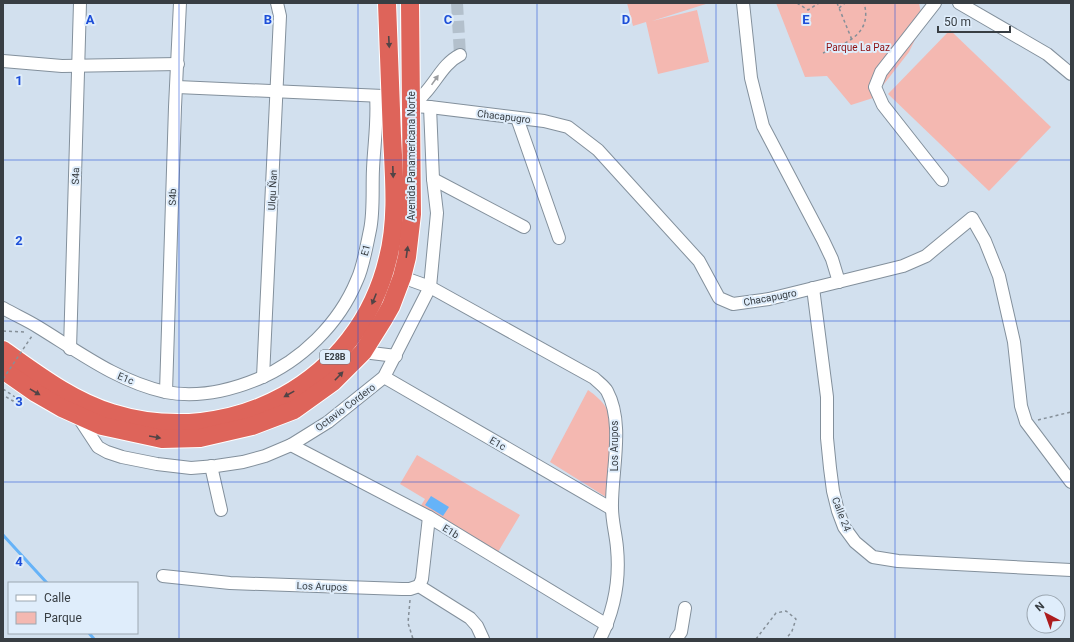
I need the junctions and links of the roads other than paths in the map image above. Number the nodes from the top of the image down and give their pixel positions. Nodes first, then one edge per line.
1 (80, 3) edge
2 (180, 3) edge
3 (277, 3) edge
4 (387, 3) edge
5 (410, 3) edge
6 (743, 3) edge
7 (935, 3) edge
8 (959, 3) edge
9 (460, 55) dead end
10 (3, 61) edge
11 (178, 64) junction
12 (78, 66) junction
13 (1071, 74) edge
14 (177, 87) junction
15 (277, 90) junction
16 (384, 96) junction
17 (411, 106) junction
18 (430, 107) junction
19 (517, 118) junction
20 (433, 179) junction
21 (942, 180) dead end
22 (524, 226) dead end
23 (559, 238) dead end
24 (402, 277) junction
25 (839, 282) junction
26 (430, 287) junction
27 (813, 288) junction
28 (3, 308) edge
29 (70, 349) junction
30 (3, 350) edge
31 (363, 352) junction
32 (396, 356) junction
33 (3, 370) edge
34 (262, 377) junction
35 (384, 377) junction
36 (166, 392) junction
37 (75, 413) junction
38 (291, 445) junction
39 (211, 466) junction
40 (1071, 482) edge
41 (612, 509) junction
42 (221, 510) dead end
43 (429, 518) junction
44 (1071, 570) edge
45 (163, 576) dead end
46 (419, 586) junction
47 (685, 608) dead end
48 (607, 625) junction
49 (483, 639) edge
50 (600, 639) edge
51 (676, 639) edge

1 - 12 street, S4a
2 - 11 street, S4b
3 - 15 street, Ulqu Ñan
4 -> 16 highway, Avenida Panamericana Norte / E28B
5 - 17 highway, Avenida Panamericana Norte / E28B
6 - 25 street
7 - 21 street
8 - 13 street
17 -> 9 street
10 - 12 street
11 - 12 street
11 - 14 street, S4b
12 - 29 street, S4a
14 - 15 street
14 - 36 street, S4b
15 - 16 street
15 - 34 street, Ulqu Ñan
16 -> 30 highway, Avenida Panamericana Norte / E28B
16 - 34 street, E1
17 - 18 street, Chacapugro
24 -> 17 highway, Avenida Panamericana Norte / E28B
18 - 19 street, Chacapugro
18 - 20 street, Octavio Cordero
19 - 23 street
19 - 27 street, Chacapugro
20 - 22 street
20 - 26 street, Octavio Cordero
24 - 26 street, Los Arupos
24 - 31 highway, Avenida Panamericana Norte / E28B
25 - 27 street, Chacapugro
25 - 40 street, Chacapugro
26 - 32 street, Octavio Cordero
26 - 41 street, Los Arupos
27 - 44 street, Calle 24
28 - 29 street, E1c
29 - 36 street, E1c
31 - 32 street
37 -> 31 highway, Avenida Panamericana Norte / E28B
32 - 35 street, Octavio Cordero
33 -> 37 highway, Avenida Panamericana Norte / E28B
34 - 36 street, E1c
35 - 38 street, Octavio Cordero
35 - 41 street, E1c
37 - 39 street, Octavio Cordero
38 - 39 street, Octavio Cordero
38 - 43 street, E1b
39 - 42 street
41 - 48 street, Los Arupos
43 - 46 street
43 - 48 street, E1b
45 - 46 street, Los Arupos
46 - 49 street
47 - 51 street
48 - 50 street, Los Arupos

